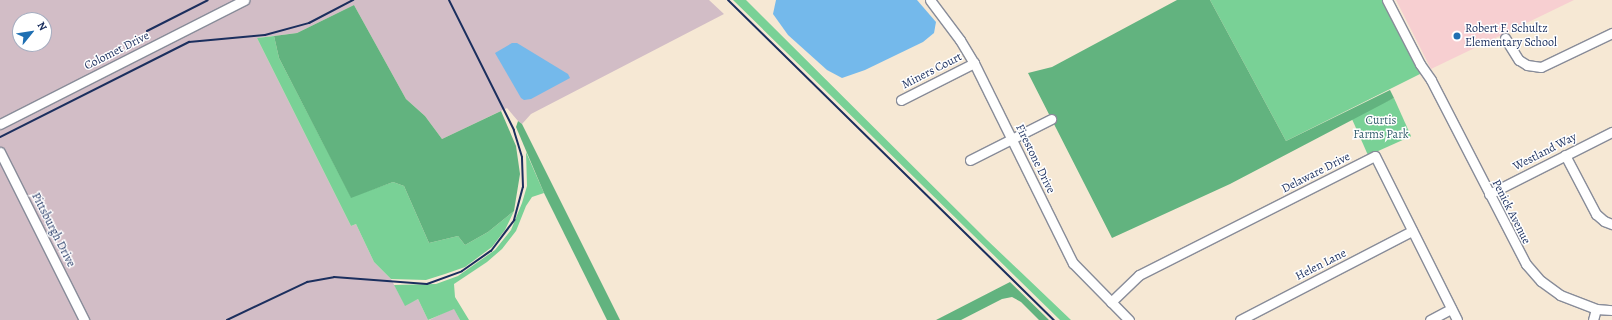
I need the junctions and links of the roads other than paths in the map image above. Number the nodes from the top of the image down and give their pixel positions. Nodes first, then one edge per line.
1 (244, 0) edge
2 (930, 0) edge
3 (1387, 0) edge
4 (1393, 0) edge
5 (1612, 33) edge
6 (1505, 38) dead end
7 (974, 64) junction
8 (1431, 80) junction
9 (901, 100) dead end
10 (1051, 119) dead end
11 (0, 124) edge
12 (1612, 132) edge
13 (1012, 139) junction
14 (0, 152) edge
15 (1565, 156) junction
16 (970, 160) dead end
17 (1489, 194) junction
18 (1612, 224) edge
19 (1412, 231) junction
20 (1111, 302) junction
21 (1451, 309) junction
22 (1596, 309) junction
23 (1612, 310) edge
24 (84, 320) edge
25 (1128, 320) edge
26 (1240, 320) edge
27 (1430, 320) edge
28 (1457, 320) edge
29 (1593, 320) edge

1 - 11 street, Colomet Drive
2 - 7 street, Firestone Drive
3 - 8 street, Penick Avenue
4 - 8 street, Penick Avenue
5 - 6 street
7 - 9 street, Miners Court
7 - 13 street, Firestone Drive
8 - 17 street, Penick Avenue
10 - 13 street
12 - 15 street, Westland Way
13 - 16 street
13 - 20 street, Firestone Drive
14 - 24 street, Pittsburgh Drive
15 - 17 street, Westland Way
15 - 18 street
17 - 22 street, Penick Avenue
19 - 20 street, Delaware Drive
19 - 21 street, Delaware Drive
19 - 26 street, Helen Lane
20 - 25 street, Firestone Drive
21 - 27 street
21 - 28 street, Delaware Drive
22 - 23 street, Penick Avenue
22 - 29 street

